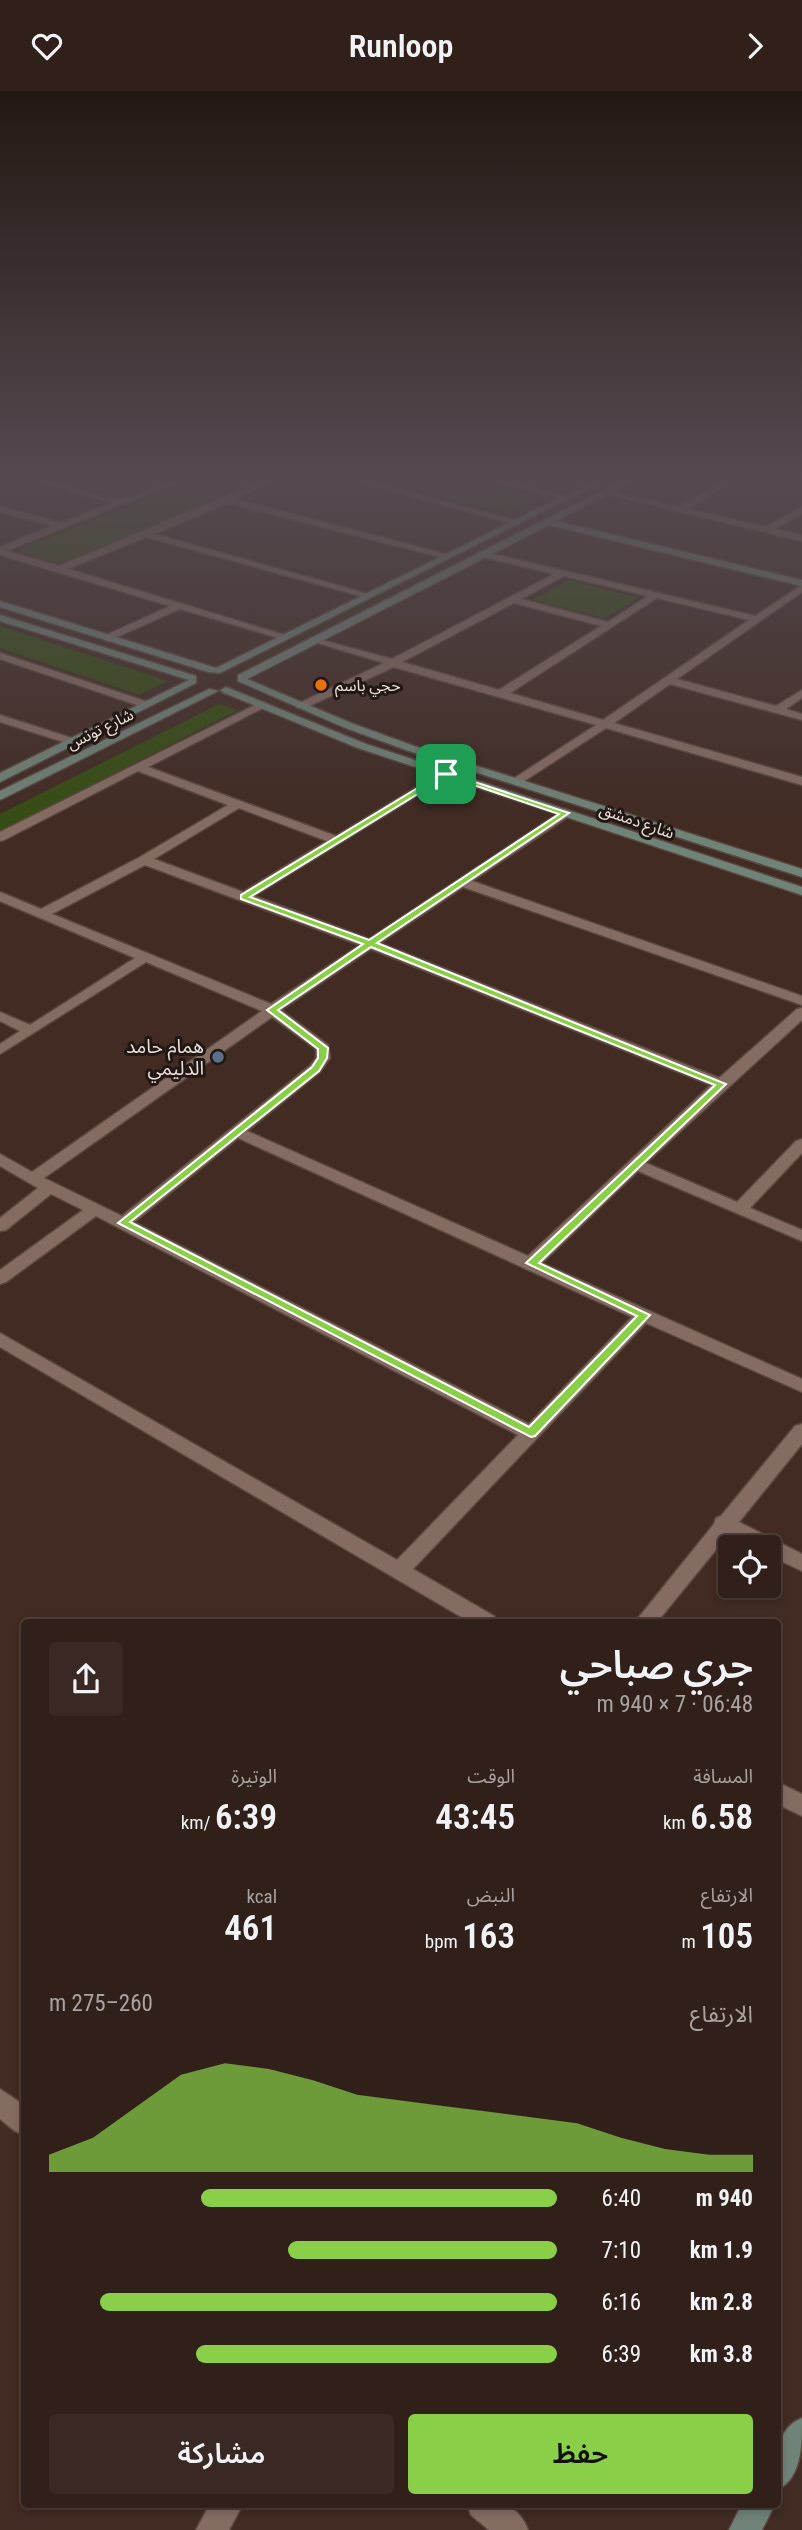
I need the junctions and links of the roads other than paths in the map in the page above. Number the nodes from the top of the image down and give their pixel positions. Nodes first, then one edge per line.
1 (143, 595) edge
2 (363, 595) edge
3 (401, 595) edge
4 (523, 595) edge
5 (656, 595) joint
6 (790, 595) edge
7 (367, 596) joint
8 (513, 600) junction
9 (0, 604) edge
10 (178, 605) junction
11 (0, 618) edge
12 (757, 619) junction
13 (609, 625) junction
14 (286, 637) junction
15 (108, 638) junction
16 (315, 639) junction
17 (0, 656) edge
18 (393, 663) junction
19 (216, 670) junction
20 (242, 679) junction
21 (669, 680) junction
22 (191, 681) junction
23 (220, 690) junction
24 (802, 693) edge
25 (501, 694) junction
26 (147, 705) junction
27 (261, 705) junction
28 (301, 706) junction
29 (778, 710) junction
30 (802, 717) edge
31 (0, 718) edge
32 (605, 724) junction
33 (74, 742) junction
34 (136, 767) junction
35 (446, 774) junction
36 (0, 778) edge
37 (517, 781) junction
38 (802, 781) edge
39 (0, 796) edge
40 (237, 804) junction
41 (565, 813) junction
42 (0, 837) edge
43 (336, 839) junction
44 (144, 860) junction
45 (802, 873) edge
46 (461, 882) junction
47 (802, 891) edge
48 (0, 896) edge
49 (244, 897) junction
50 (41, 914) junction
51 (370, 944) junction
52 (145, 957) junction
53 (802, 1001) edge
54 (272, 1010) junction
55 (802, 1012) edge
56 (0, 1016) edge
57 (32, 1031) junction
58 (0, 1050) edge
59 (721, 1084) junction
60 (236, 1132) junction
61 (802, 1144) edge
62 (0, 1159) edge
63 (636, 1165) junction
64 (32, 1178) junction
65 (50, 1187) junction
66 (95, 1209) junction
67 (740, 1209) junction
68 (123, 1223) junction
69 (0, 1226) edge
70 (802, 1236) edge
71 (531, 1263) junction
72 (0, 1278) edge
73 (644, 1315) junction
74 (0, 1339) edge
75 (802, 1386) edge
76 (802, 1431) edge
77 (531, 1433) junction
78 (723, 1523) junction
79 (802, 1563) edge
80 (399, 1571) junction
81 (482, 1619) edge
82 (647, 1619) edge
83 (781, 1794) edge
84 (802, 1807) edge
85 (0, 2102) edge
86 (21, 2120) edge
87 (802, 2433) edge
88 (781, 2468) edge
89 (226, 2508) edge
90 (487, 2508) edge
91 (758, 2508) edge
92 (211, 2530) edge
93 (513, 2530) edge
94 (744, 2530) edge

1 - 10 street
2 - 7 street
3 - 16 street
4 - 8 street
5 - 12 street
5 - 13 street
6 - 12 street
7 - 14 street
8 - 13 street
8 - 18 street
9 - 15 street
10 - 14 street
10 - 15 street
11 - 22 street
12 - 21 street
13 - 25 street
14 - 19 street
15 - 19 street
16 - 18 street
16 - 20 street
17 - 26 street
18 - 25 street
18 - 28 street
19 - 20 street, شارع دمشق
19 - 22 street, شارع تونس
20 - 23 street, شارع تونس
20 - 28 street, شارع دمشق
21 - 29 street
21 - 32 street
22 - 23 street, شارع دمشق
22 - 26 street, شارع تونس
23 - 27 street, شارع دمشق
23 - 39 street, شارع تونس
24 - 29 street
25 - 32 street
26 - 33 street, شارع تونس
27 - 34 street
27 - 35 street, شارع دمشق
28 - 37 street, شارع دمشق
29 - 30 street
31 - 33 street
32 - 37 street
32 - 38 street
33 - 36 street, شارع تونس
34 - 40 street
34 - 42 street
35 - 41 street, شارع دمشق
35 - 43 street
37 - 45 street, شارع دمشق
40 - 43 street
40 - 44 street
41 - 46 street
41 - 47 street, شارع دمشق
43 - 49 street
44 - 49 street
44 - 50 street
46 - 51 street
46 - 53 street
48 - 50 street
49 - 51 street
50 - 52 street
51 - 54 street
51 - 59 street
52 - 54 street
52 - 57 street
54 - 60 street
54 - 64 street
55 - 59 street
56 - 57 street
57 - 58 street
59 - 63 street
60 - 68 street
60 - 71 street
61 - 67 street
62 - 64 street
63 - 67 street
63 - 71 street
64 - 65 street
65 - 66 street
65 - 69 street
66 - 68 street
66 - 72 street
67 - 70 street
68 - 77 street
71 - 73 street
73 - 75 street
73 - 77 street
74 - 80 street
76 - 78 street
77 - 80 street
78 - 79 street
78 - 82 street
80 - 81 street
83 - 84 street
85 - 86 street
87 - 88 street
89 - 92 street
90 - 93 street
91 - 94 street

